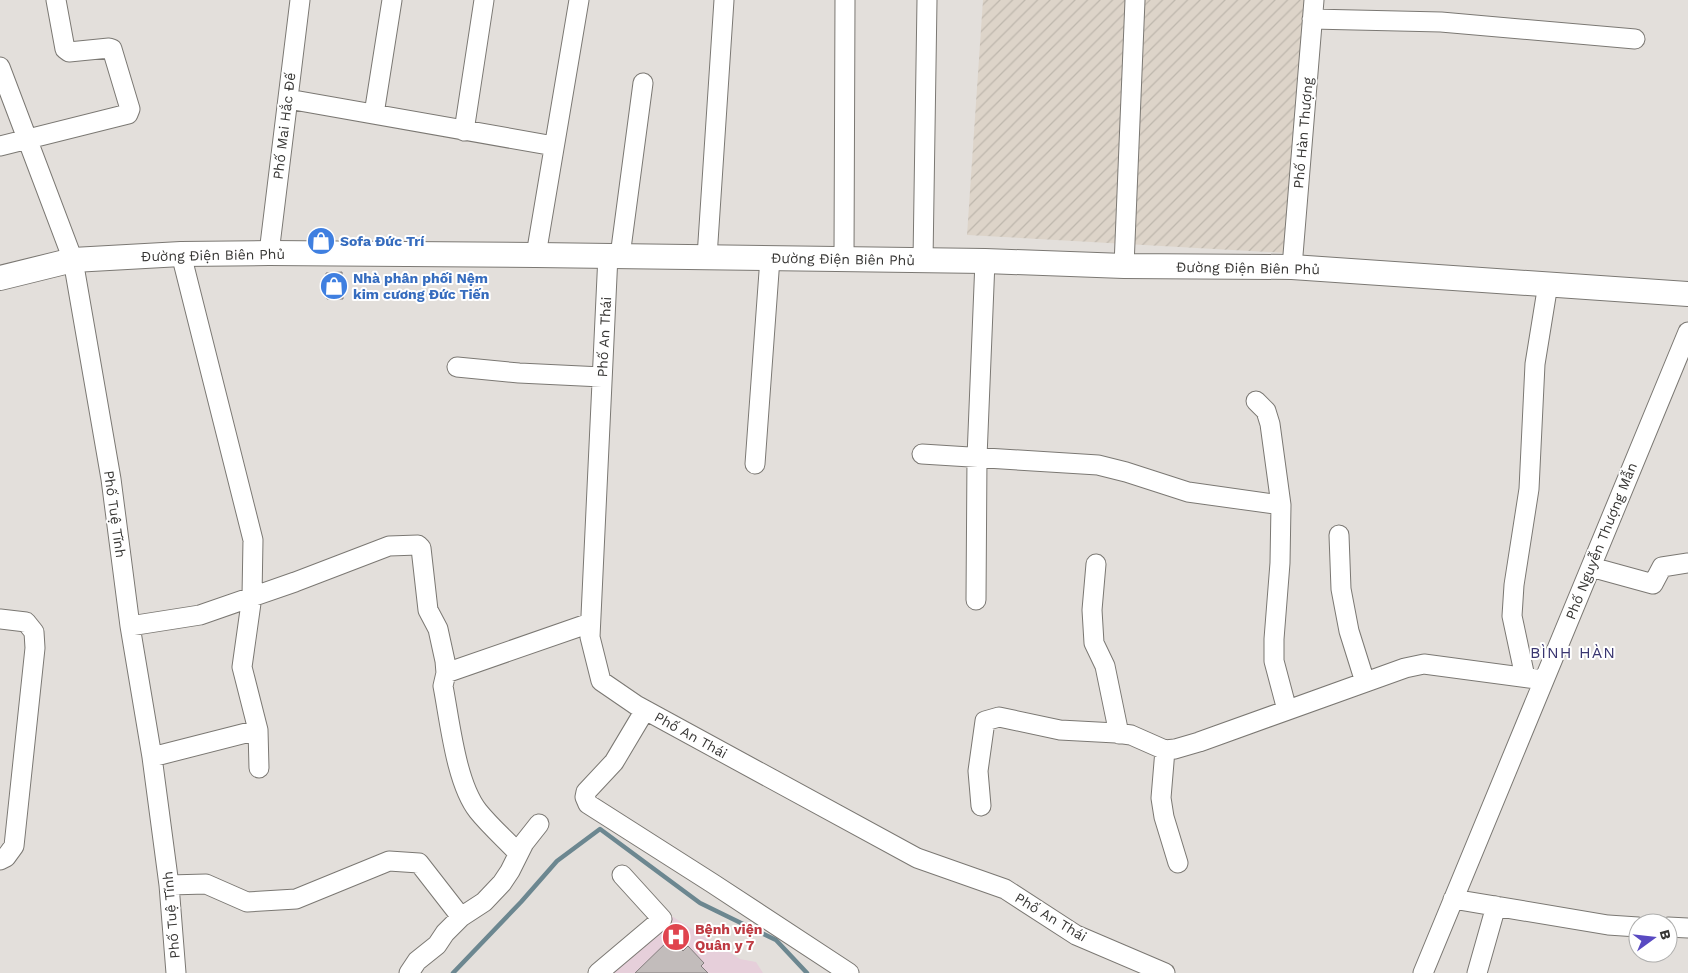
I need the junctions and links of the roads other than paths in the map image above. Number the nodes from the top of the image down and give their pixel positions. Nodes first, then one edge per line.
1 (56, 0) edge
2 (300, 0) edge
3 (392, 0) edge
4 (484, 0) edge
5 (579, 0) edge
6 (724, 0) edge
7 (845, 0) edge
8 (927, 0) edge
9 (1135, 0) edge
10 (1314, 0) edge
11 (1312, 19) junction
12 (1634, 39) dead end
13 (0, 67) edge
14 (643, 83) dead end
15 (288, 99) junction
16 (374, 114) junction
17 (464, 130) junction
18 (26, 139) junction
19 (0, 146) edge
20 (554, 146) junction
21 (269, 253) junction
22 (181, 254) junction
23 (536, 255) junction
24 (614, 256) junction
25 (707, 257) junction
26 (770, 258) junction
27 (844, 259) junction
28 (73, 260) junction
29 (923, 260) junction
30 (985, 261) junction
31 (1124, 266) junction
32 (1292, 267) junction
33 (0, 278) edge
34 (1548, 284) junction
35 (1688, 294) edge
36 (1688, 332) edge
37 (457, 367) dead end
38 (602, 377) junction
39 (1256, 400) dead end
40 (922, 454) dead end
41 (977, 457) junction
42 (755, 464) dead end
43 (1281, 505) junction
44 (1339, 535) dead end
45 (1688, 563) edge
46 (1096, 564) dead end
47 (1590, 568) junction
48 (252, 596) junction
49 (976, 600) dead end
50 (0, 618) edge
51 (590, 623) junction
52 (130, 626) junction
53 (446, 673) junction
54 (1525, 678) junction
55 (1544, 680) junction
56 (1365, 682) junction
57 (645, 710) junction
58 (1287, 710) junction
59 (258, 730) junction
60 (1119, 734) junction
61 (1165, 750) junction
62 (152, 757) junction
63 (260, 768) dead end
64 (981, 806) dead end
65 (539, 824) dead end
66 (518, 853) junction
67 (0, 860) edge
68 (1178, 863) dead end
69 (622, 875) dead end
70 (170, 885) junction
71 (1453, 899) junction
72 (1496, 906) junction
73 (461, 917) junction
74 (1628, 926) edge
75 (176, 973) edge
76 (409, 973) edge
77 (598, 973) edge
78 (849, 973) edge
79 (1164, 973) edge
80 (1423, 973) edge
81 (1477, 973) edge

1 - 18 street
2 - 15 street, Phố Mai Hắc Đế
3 - 16 street
4 - 17 street
5 - 20 street
6 - 25 street
7 - 27 street
8 - 29 street
9 - 31 street
10 - 11 street, Phố Hàn Thượng
11 - 12 street
11 - 32 street, Phố Hàn Thượng
13 - 18 street, Phố Tuệ Tĩnh
14 - 24 street, Phố An Thái
15 - 16 street
15 - 21 street, Phố Mai Hắc Đế
16 - 17 street
17 - 20 street
18 - 19 street
18 - 28 street, Phố Tuệ Tĩnh
20 - 23 street
21 - 22 main road, Đường Điện Biên Phủ
21 - 23 main road, Đường Điện Biên Phủ
22 - 28 main road, Đường Điện Biên Phủ
22 - 48 street
23 - 24 main road, Đường Điện Biên Phủ
24 - 25 main road, Đường Điện Biên Phủ
24 - 38 street, Phố An Thái
25 - 26 main road, Đường Điện Biên Phủ
26 - 27 main road, Đường Điện Biên Phủ
26 - 42 street
27 - 29 main road, Đường Điện Biên Phủ
28 - 33 main road, Đường Điện Biên Phủ
28 - 52 street, Phố Tuệ Tĩnh
29 - 30 main road, Đường Điện Biên Phủ
30 - 31 main road, Đường Điện Biên Phủ
30 - 41 street
31 - 32 main road, Đường Điện Biên Phủ
32 - 34 main road, Đường Điện Biên Phủ
34 - 35 main road, Đường Điện Biên Phủ
34 - 54 street
36 - 47 street, Phố Nguyễn Thượng Mẫn
37 - 38 street
38 - 51 street, Phố An Thái
39 - 43 street
40 - 41 street
41 - 43 street
41 - 49 street
43 - 58 street
44 - 56 street
45 - 47 street
46 - 60 street
47 - 55 street, Phố Nguyễn Thượng Mẫn
48 - 52 street
48 - 53 street
48 - 59 street
50 - 67 street
51 - 53 street
51 - 57 street, Phố An Thái
52 - 62 street, Phố Tuệ Tĩnh
53 - 66 street
54 - 55 street
54 - 56 street
55 - 71 street, Phố Nguyễn Thượng Mẫn
56 - 58 street
57 - 78 street
57 - 79 street, Phố An Thái
58 - 61 street
59 - 62 street
59 - 63 street
60 - 61 street
60 - 64 street
61 - 68 street
62 - 70 street, Phố Tuệ Tĩnh
65 - 66 street
66 - 73 street
69 - 77 street
70 - 73 street
70 - 75 street, Phố Tuệ Tĩnh
71 - 72 street
71 - 80 street, Phố Nguyễn Thượng Mẫn
72 - 74 street
72 - 81 street
73 - 76 street

